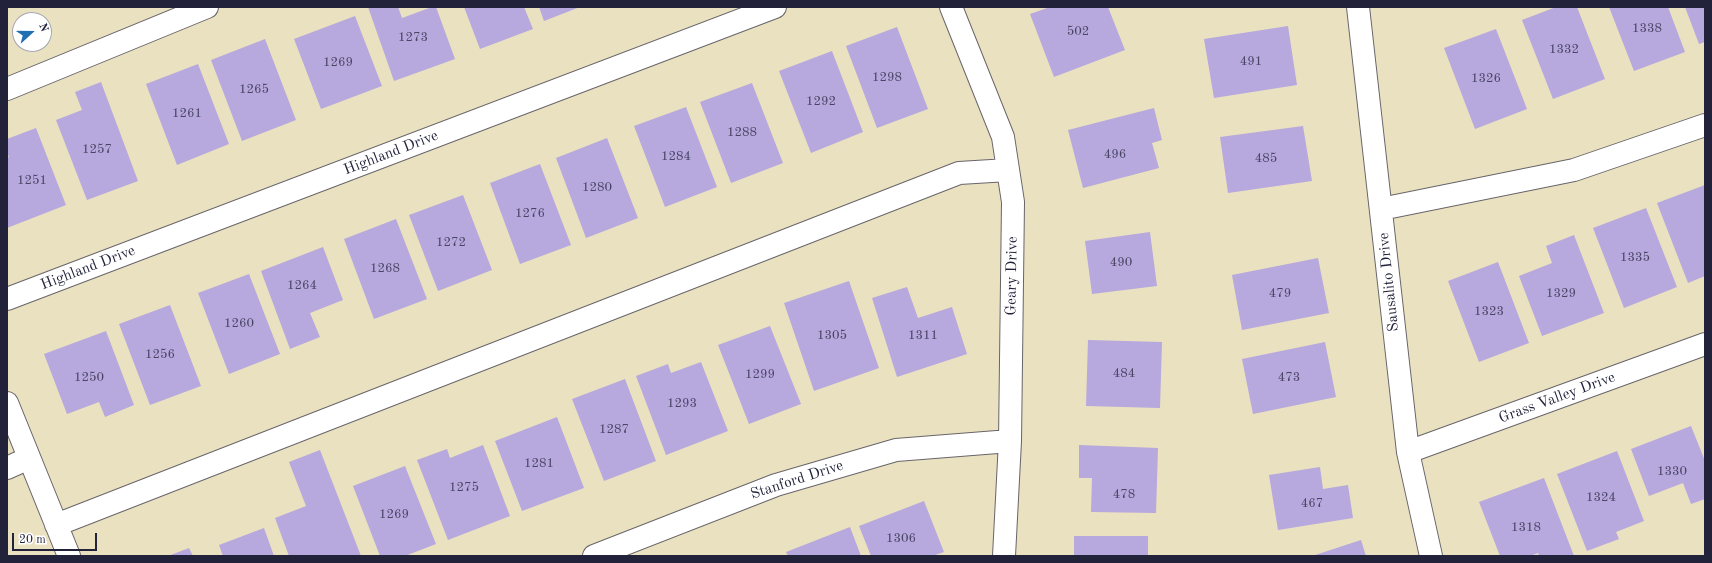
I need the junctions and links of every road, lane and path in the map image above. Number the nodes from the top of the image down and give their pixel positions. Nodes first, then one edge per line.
1 (207, 7) edge
2 (775, 7) edge
3 (951, 7) edge
4 (1358, 7) edge
5 (7, 89) edge
6 (1705, 125) edge
7 (1008, 170) junction
8 (1381, 209) junction
9 (7, 299) edge
10 (1705, 344) edge
11 (7, 403) edge
12 (1010, 441) junction
13 (1408, 452) junction
14 (29, 458) junction
15 (7, 468) edge
16 (56, 525) junction
17 (69, 556) edge
18 (594, 556) edge
19 (1004, 556) edge
20 (1431, 556) edge

1 - 5 street
2 - 9 street, Highland Drive
3 - 7 street, Geary Drive
4 - 8 street, Sausalito Drive
6 - 8 street
7 - 12 street, Geary Drive
7 - 16 street
8 - 13 street, Sausalito Drive
10 - 13 street, Grass Valley Drive
11 - 14 street
12 - 18 street, Stanford Drive
12 - 19 street, Geary Drive
13 - 20 street, Sausalito Drive
14 - 15 street
14 - 16 street
16 - 17 street

